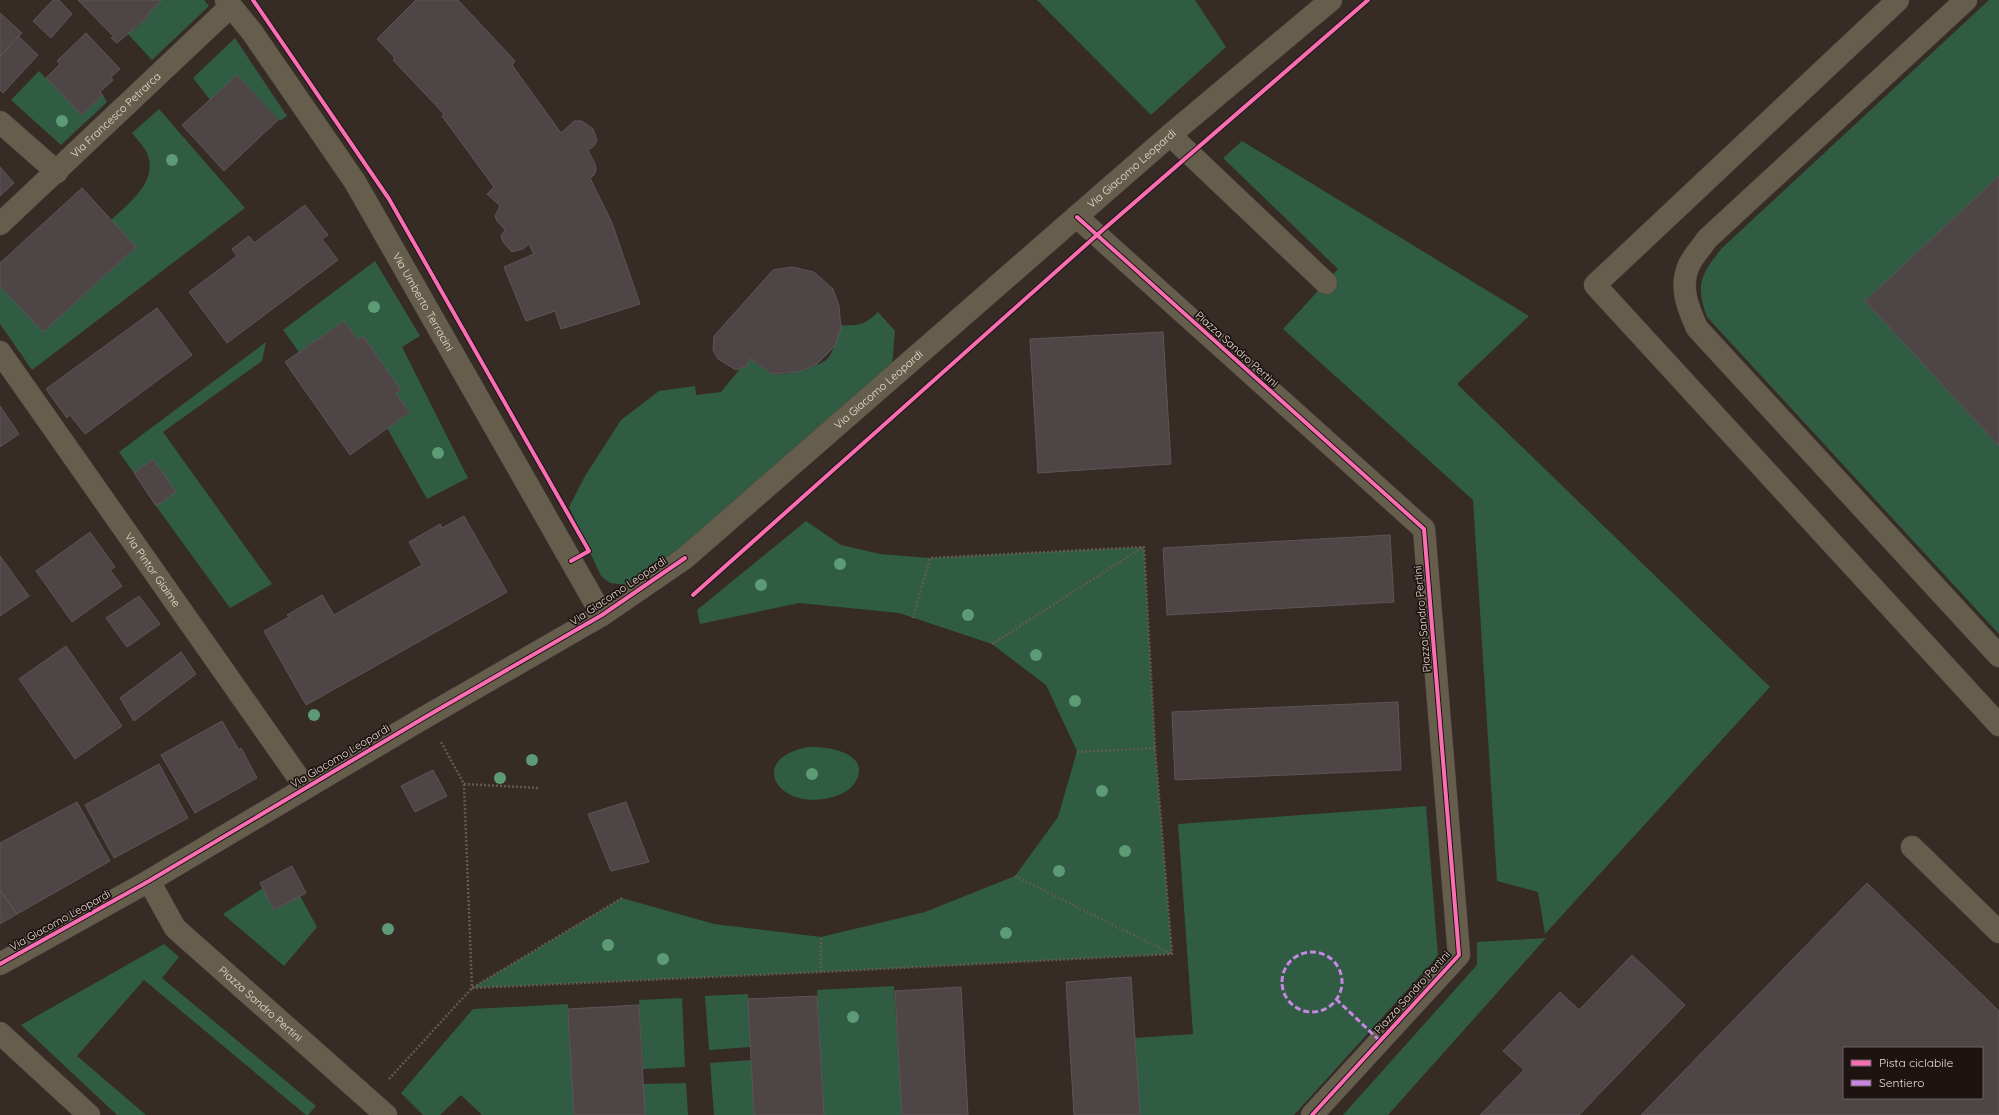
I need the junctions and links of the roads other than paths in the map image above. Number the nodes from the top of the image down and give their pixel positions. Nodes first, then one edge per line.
1 (1331, 0) edge
2 (1898, 0) edge
3 (1966, 0) edge
4 (229, 3) edge
5 (0, 122) edge
6 (1170, 135) junction
7 (57, 172) junction
8 (1077, 217) junction
9 (0, 224) edge
10 (1326, 283) dead end
11 (0, 352) edge
12 (602, 615) junction
13 (1999, 656) edge
14 (1999, 725) edge
15 (305, 787) junction
16 (1912, 847) dead end
17 (149, 881) junction
18 (1999, 932) edge
19 (0, 964) edge
20 (0, 1033) edge
21 (89, 1115) edge
22 (386, 1115) edge
23 (1312, 1115) edge

1 - 6 street, Via Giacomo Leopardi
2 - 14 street
3 - 13 street
4 - 7 street, Via Francesco Petrarca
4 - 12 street, Via Umberto Terracini
5 - 7 street
6 - 8 street, Via Giacomo Leopardi
6 - 10 street
7 - 9 street, Via Francesco Petrarca
8 - 12 street, Via Giacomo Leopardi
8 - 23 street, Piazza Sandro Pertini
11 - 15 street, Via Pintor Giaime
12 - 15 street, Via Giacomo Leopardi
15 - 17 street, Via Giacomo Leopardi
16 - 18 street
17 - 19 street, Via Giacomo Leopardi
17 - 22 street, Piazza Sandro Pertini
20 - 21 street

